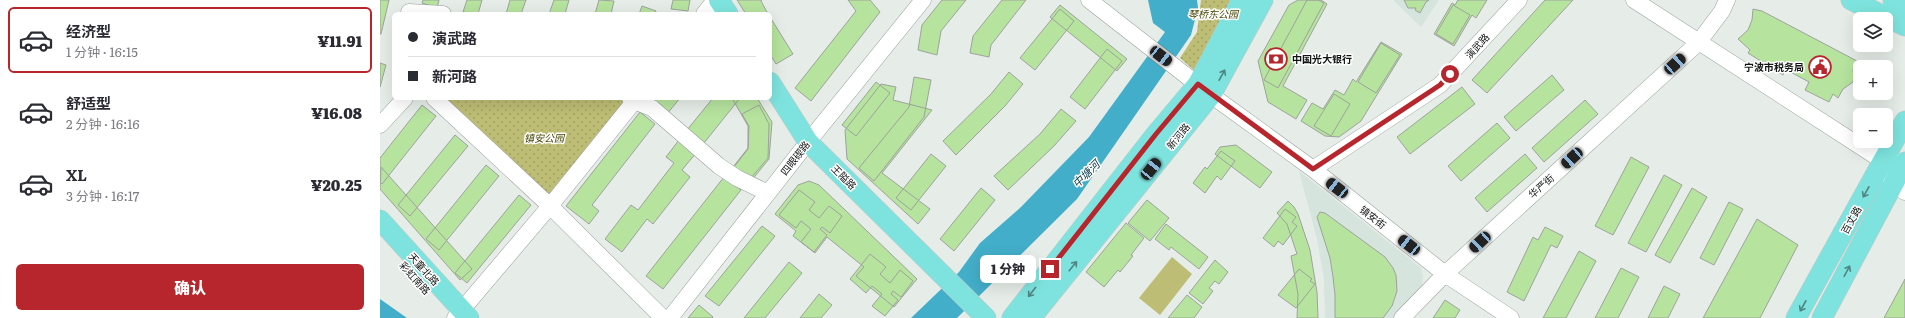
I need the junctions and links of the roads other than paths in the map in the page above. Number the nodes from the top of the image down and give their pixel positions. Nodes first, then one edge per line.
1 (715, 0) edge
2 (719, 0) edge
3 (923, 0) edge
4 (1089, 0) edge
5 (1242, 0) edge
6 (1263, 0) edge
7 (1519, 0) edge
8 (1634, 0) edge
9 (1727, 0) edge
10 (1851, 0) edge
11 (1893, 0) edge
12 (1905, 6) edge
13 (410, 9) edge
14 (430, 12) edge
15 (706, 12) edge
16 (727, 12) edge
17 (1905, 26) edge
18 (1698, 43) junction
19 (772, 85) edge
20 (1204, 89) junction
21 (404, 100) edge
22 (436, 100) edge
23 (632, 100) edge
24 (635, 100) edge
25 (1905, 121) edge
26 (380, 125) edge
27 (808, 142) junction
28 (1884, 161) junction
29 (1905, 163) edge
30 (1313, 169) junction
31 (1899, 188) edge
32 (768, 193) junction
33 (550, 206) junction
34 (380, 220) edge
35 (380, 239) edge
36 (1445, 274) junction
37 (459, 316) edge
38 (663, 318) edge
39 (670, 318) edge
40 (986, 318) edge
41 (1012, 318) edge
42 (1032, 318) edge
43 (1402, 318) edge
44 (1511, 318) edge
45 (1796, 318) edge
46 (1822, 318) edge

1 - 15 street
2 - 16 main road
3 - 27 street, 四眼碶路
4 - 20 street, 镇安街
5 - 20 main road, 新河路
20 -> 6 main road, 新河路
7 - 30 street, 演武路
8 - 18 street
9 - 18 street, 华严街
10 - 17 main road
11 - 12 main road
13 - 14 street
18 - 28 street
18 - 36 street, 华严街
19 - 27 main road, 王隘路
20 - 30 street, 镇安街
20 -> 41 main road, 新河路
42 -> 20 main road, 新河路
21 - 26 street
22 - 33 street
23 - 33 street
24 - 32 street
25 - 28 main road, 百丈路
27 - 32 street, 四眼碶路
27 - 40 main road, 王隘路
28 - 29 street
28 - 31 street
28 -> 45 main road, 百丈路
29 - 31 main road, 百丈路
30 - 36 street, 镇安街
46 -> 31 main road, 百丈路
32 - 39 street, 四眼碶路
33 - 37 street
33 - 38 street
34 - 37 main road, 天童北路
35 - 37 main road, 彩虹南路
36 - 43 street, 华严街
36 - 44 street, 镇安街

